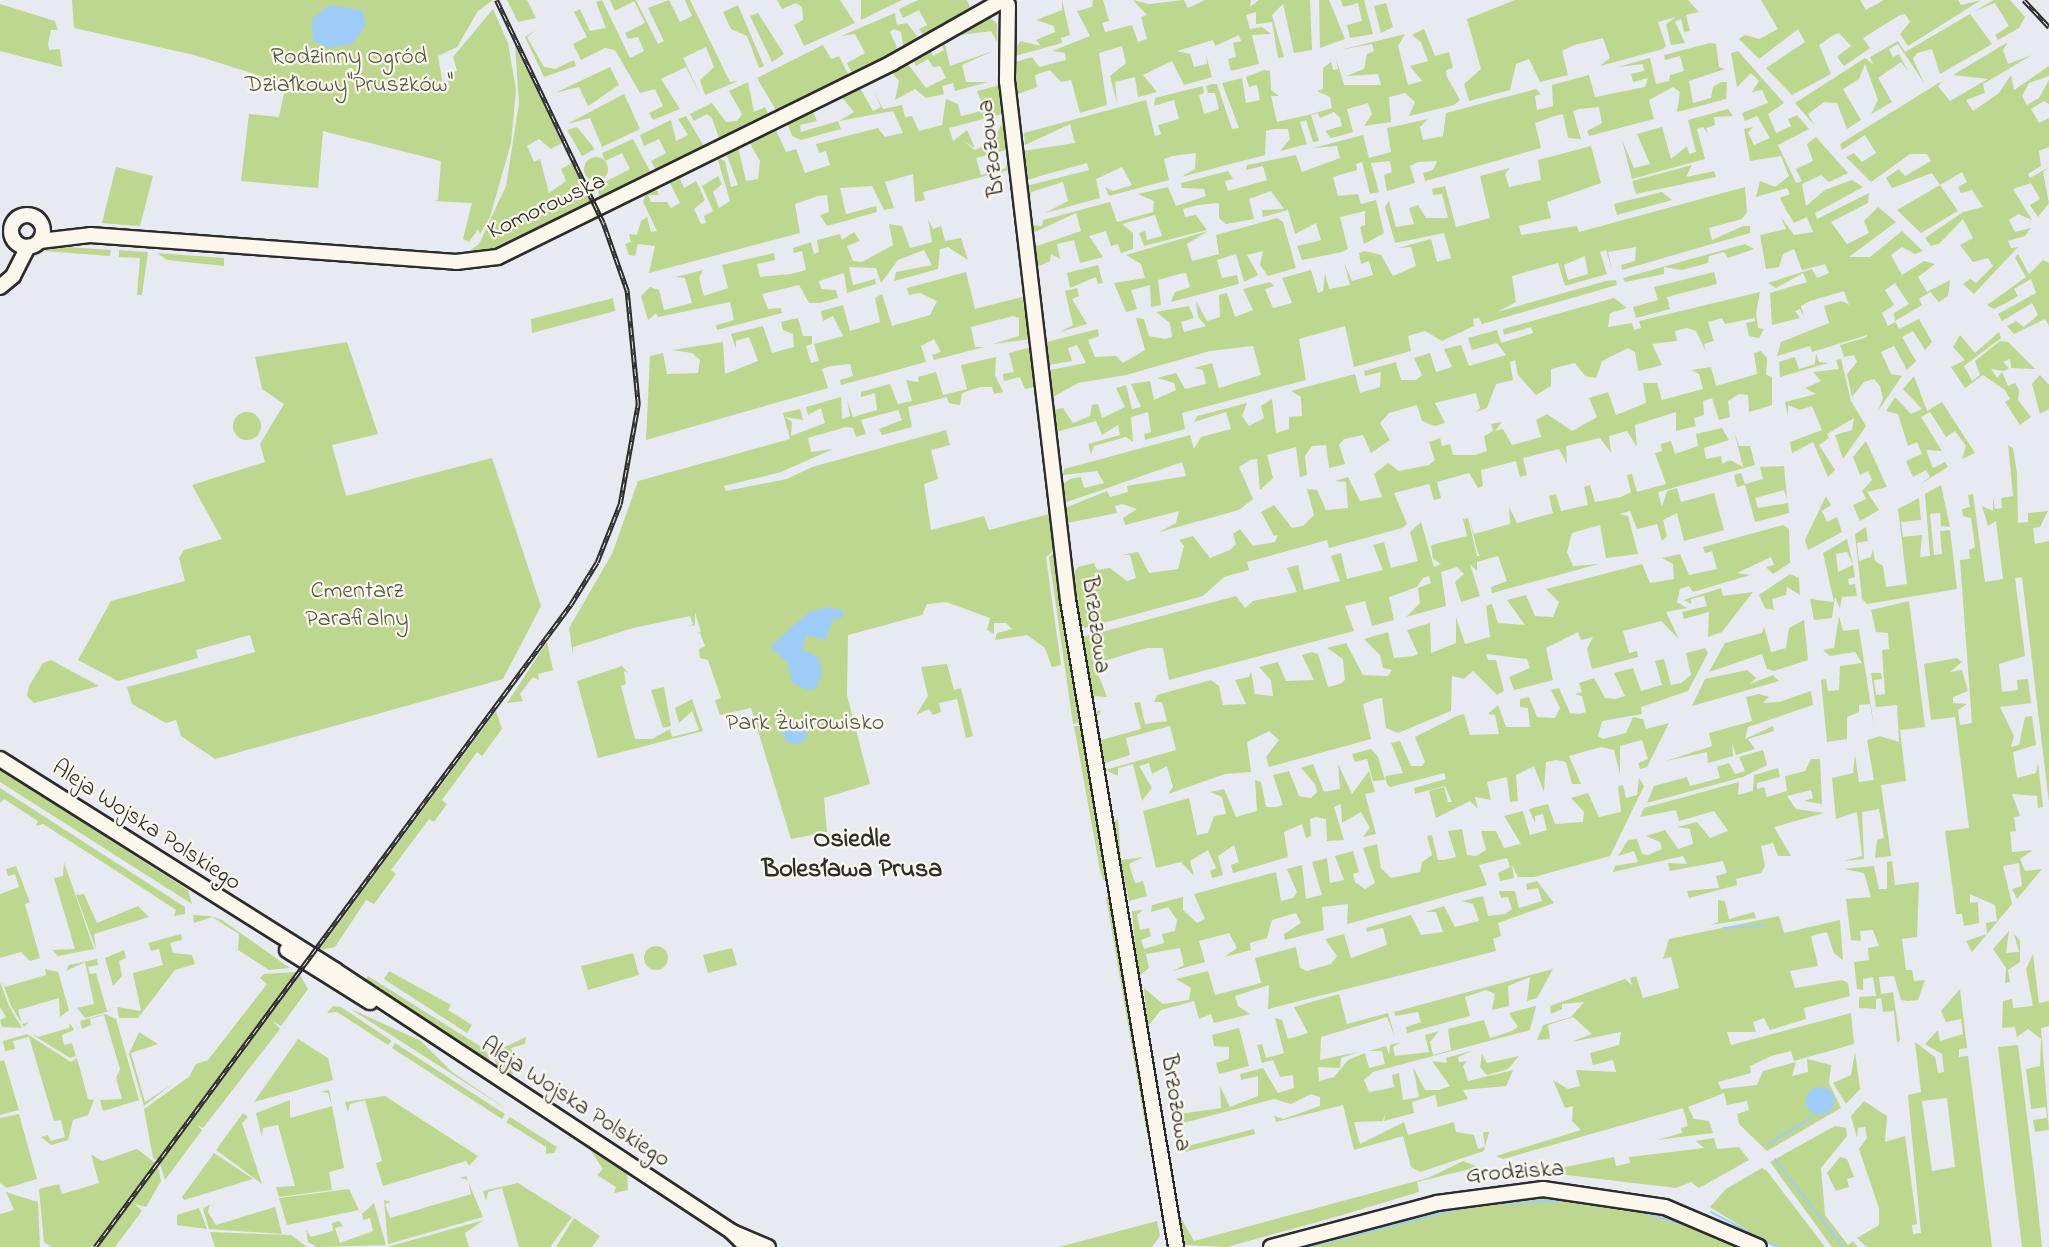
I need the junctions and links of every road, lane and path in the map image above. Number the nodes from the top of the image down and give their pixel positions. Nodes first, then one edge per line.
1 (1008, 1) edge
2 (23, 237) edge
3 (3, 283) edge
4 (0, 759) edge
5 (732, 1232) junction
6 (747, 1247) edge
7 (768, 1247) edge
8 (1176, 1247) edge
9 (1271, 1247) edge
10 (1759, 1247) edge

1 - 2 street, Komorowska
1 - 8 street, Brzozowa
2 - 3 street
4 - 5 street, Aleja Wojska Polskiego
5 - 6 street, Aleja Wojska Polskiego
5 - 7 street, Aleja Wojska Polskiego
9 - 10 street, Grodziska

